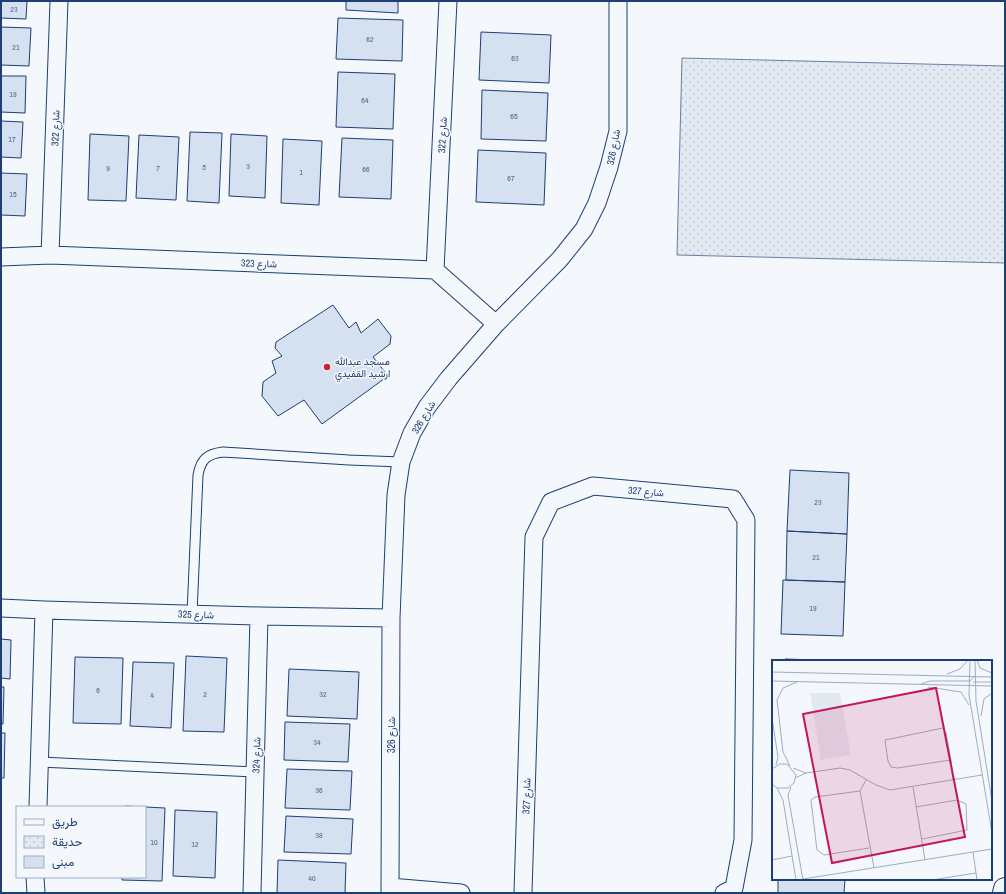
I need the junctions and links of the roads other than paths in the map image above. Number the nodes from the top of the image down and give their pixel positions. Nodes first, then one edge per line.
1 (59, 1) edge
2 (448, 1) edge
3 (618, 1) edge
4 (50, 255) junction
5 (1, 257) edge
6 (435, 270) junction
7 (496, 324) junction
8 (401, 462) junction
9 (1, 608) edge
10 (44, 610) junction
11 (192, 614) junction
12 (259, 616) junction
13 (391, 618) junction
14 (40, 762) junction
15 (255, 772) junction
16 (38, 806) edge
17 (35, 878) edge
18 (1005, 889) edge
19 (390, 890) edge
20 (36, 893) edge
21 (252, 893) edge
22 (462, 893) edge
23 (523, 893) edge
24 (724, 893) edge
25 (1004, 893) edge

1 - 4 street, شارع 322
2 - 6 street, شارع 322
3 - 7 street, شارع 326
4 - 5 street, شارع 323
4 - 6 street, شارع 323
6 - 7 street
7 - 8 street, شارع 326
8 - 11 lane
8 - 13 street, شارع 326
9 - 10 street, شارع 325
10 - 11 street, شارع 325
10 - 14 street
11 - 12 street, شارع 325
12 - 13 street, شارع 325
12 - 15 street, شارع 324
13 - 19 street, شارع 326
14 - 15 lane
14 - 16 street
15 - 21 street, شارع 324
17 - 20 street
18 - 25 main road
19 - 22 street
23 - 24 street, شارع 327

